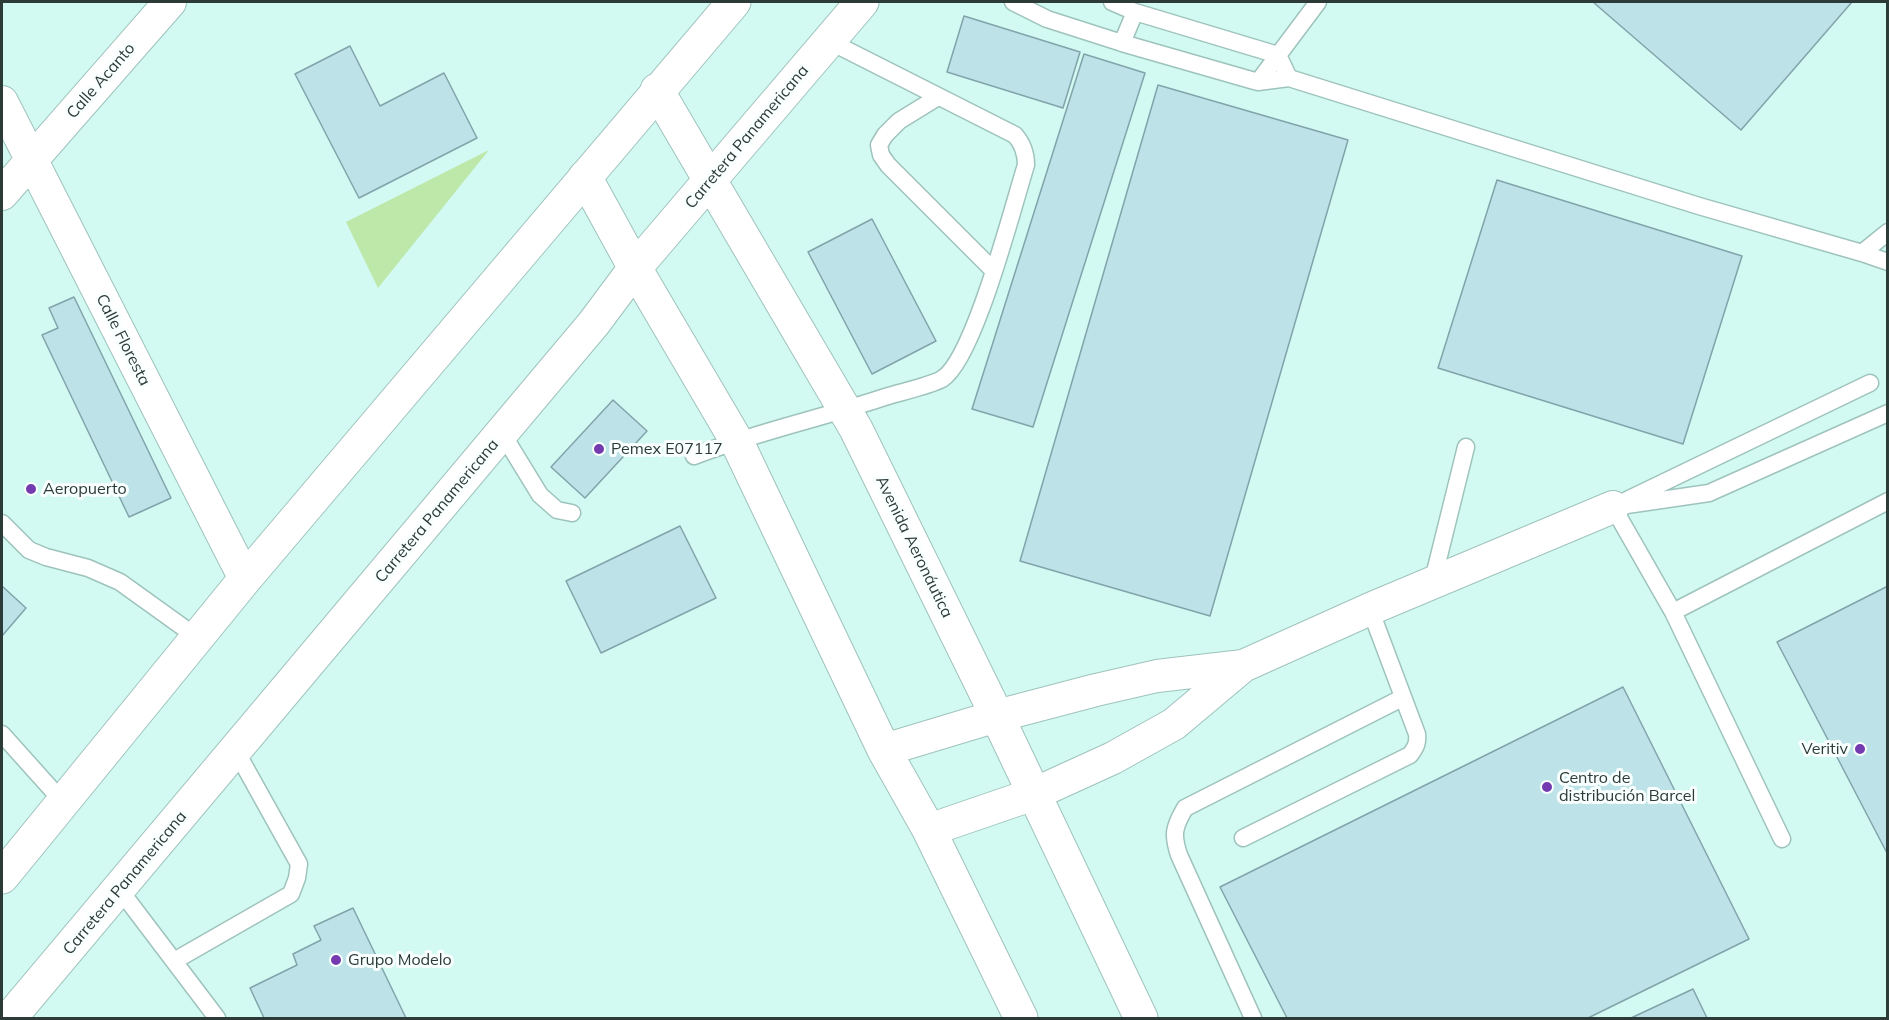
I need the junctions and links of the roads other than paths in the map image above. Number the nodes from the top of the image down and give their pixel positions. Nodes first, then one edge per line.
1 (170, 2) edge
2 (734, 2) edge
3 (862, 2) edge
4 (1012, 2) edge
5 (1112, 2) edge
6 (1318, 2) edge
7 (1135, 12) junction
8 (829, 41) junction
9 (1122, 43) junction
10 (1278, 55) junction
11 (1289, 78) junction
12 (1258, 82) junction
13 (657, 90) junction
14 (938, 97) junction
15 (2, 102) edge
16 (32, 160) junction
17 (585, 177) junction
18 (711, 180) junction
19 (2, 194) edge
20 (1887, 232) edge
21 (1862, 253) junction
22 (1887, 262) edge
23 (635, 268) junction
24 (994, 271) junction
25 (1870, 383) dead end
26 (845, 410) junction
27 (1887, 414) edge
28 (502, 433) junction
29 (736, 440) junction
30 (1466, 447) dead end
31 (694, 456) dead end
32 (1887, 501) edge
33 (1613, 507) junction
34 (572, 513) dead end
35 (2, 523) edge
36 (245, 579) junction
37 (1432, 584) junction
38 (1371, 609) junction
39 (1672, 612) junction
40 (198, 638) junction
41 (1243, 666) junction
42 (1402, 698) junction
43 (997, 716) junction
44 (2, 734) edge
45 (884, 750) junction
46 (236, 751) junction
47 (1034, 794) junction
48 (63, 802) junction
49 (929, 831) junction
50 (1243, 838) dead end
51 (1782, 839) dead end
52 (2, 877) edge
53 (120, 890) junction
54 (174, 962) junction
55 (10, 1018) edge
56 (217, 1018) edge
57 (1021, 1018) edge
58 (1141, 1018) edge
59 (1253, 1018) edge

1 - 16 street, Calle Acanto
2 - 13 main road
3 - 8 main road, Carretera Panamericana
4 - 9 lane
5 - 7 lane
6 - 10 lane
7 - 9 lane
7 - 10 lane
8 - 14 lane
8 - 18 main road, Carretera Panamericana
9 - 12 lane
10 - 11 lane
10 - 12 lane
11 - 12 lane
11 - 21 lane
13 - 17 main road
13 - 18 main road, Avenida Aeronáutica
14 - 24 lane
14 - 24 lane
15 - 16 street, Calle Floresta
16 - 19 street, Calle Acanto
16 - 36 street, Calle Floresta
17 - 23 main road
17 - 36 main road
18 - 23 main road, Carretera Panamericana
18 - 26 main road, Avenida Aeronáutica
20 - 21 lane
21 - 22 lane
23 - 28 main road, Carretera Panamericana
23 - 29 main road
24 - 26 lane
25 - 33 lane
26 - 29 lane
26 - 43 main road, Avenida Aeronáutica
27 - 33 lane
28 - 34 lane
28 - 46 main road, Carretera Panamericana
29 - 31 lane
29 - 45 main road
30 - 37 lane
32 - 39 lane
33 - 37 street
33 - 39 lane
35 - 40 lane
36 - 40 main road
37 - 38 street
38 - 41 street
38 - 42 lane
39 - 51 lane
40 - 48 main road
41 - 43 street
41 - 47 street
42 - 50 lane
42 - 59 lane
43 - 45 street
43 - 47 main road, Avenida Aeronáutica
44 - 48 lane
45 - 49 main road
46 - 53 main road, Carretera Panamericana
46 - 54 lane
47 - 49 street
47 - 58 main road, Avenida Aeronáutica
48 - 52 main road
49 - 57 main road
53 - 54 lane
53 - 55 main road, Carretera Panamericana
54 - 56 lane

